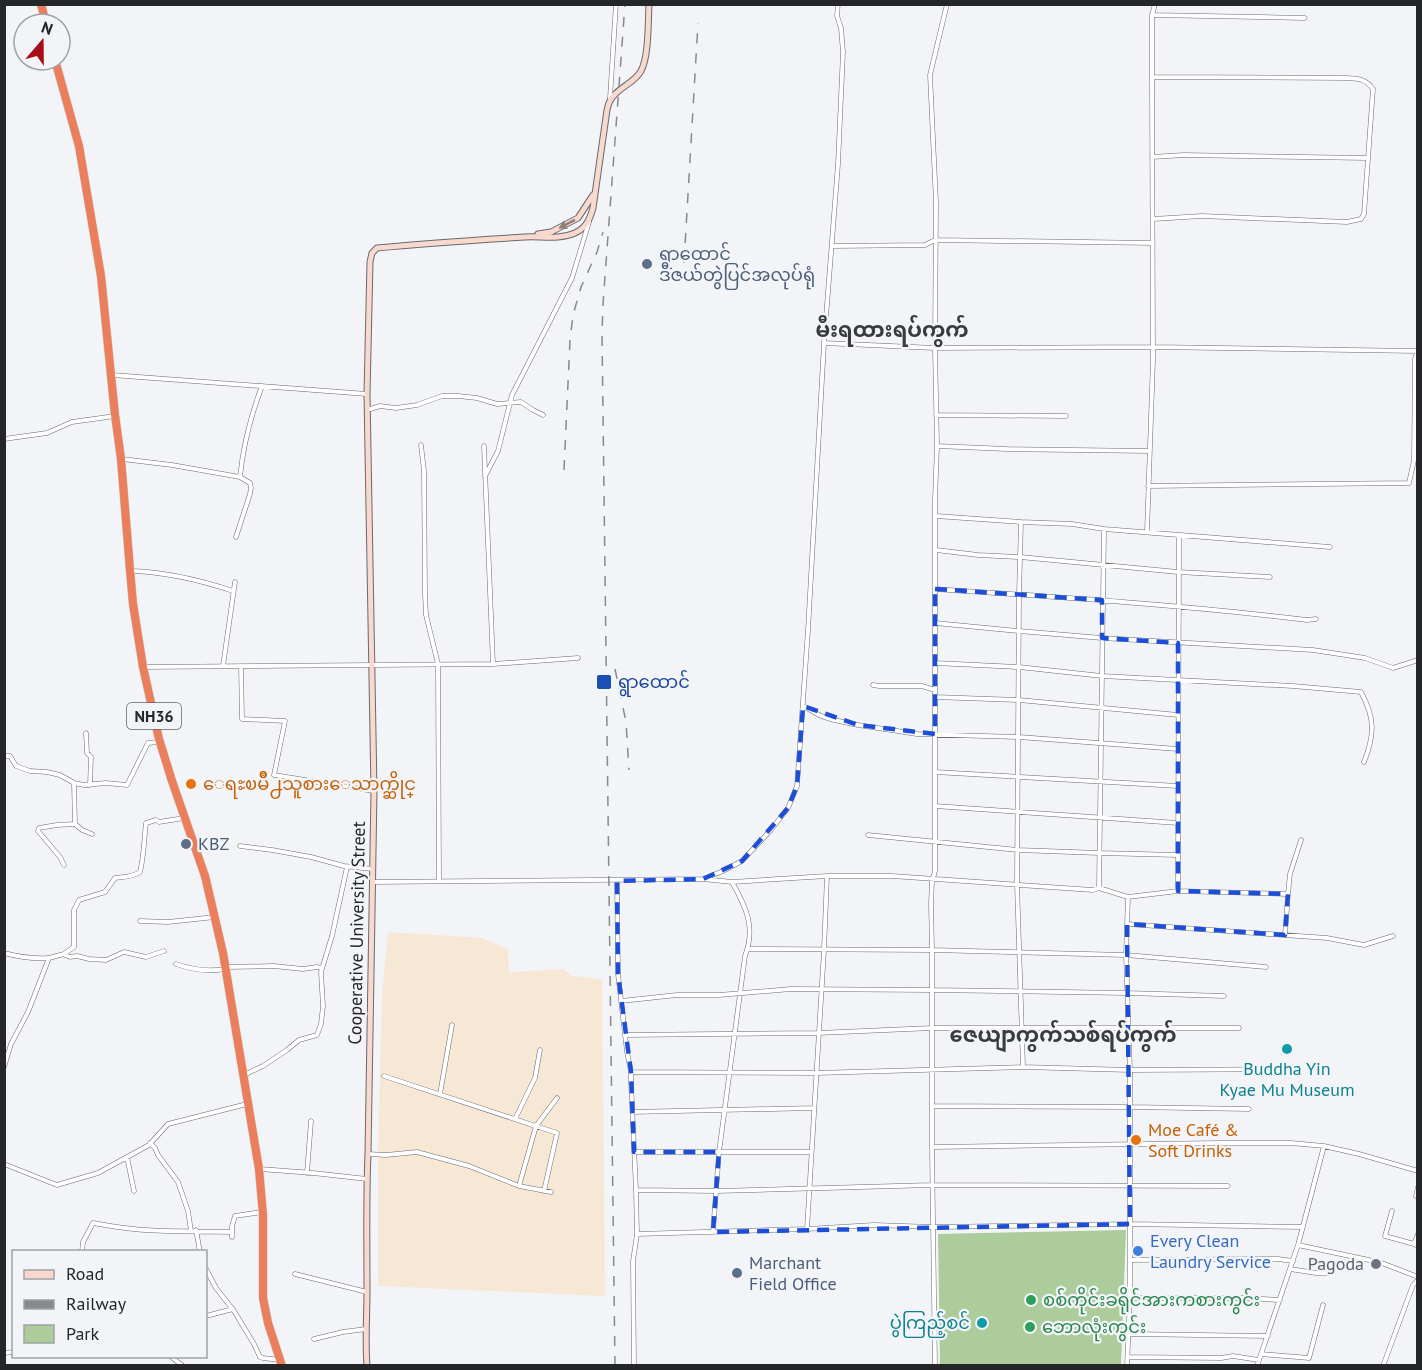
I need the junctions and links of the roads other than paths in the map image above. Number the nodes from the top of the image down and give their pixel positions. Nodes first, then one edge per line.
1 (616, 4) edge
2 (649, 4) edge
3 (838, 4) edge
4 (947, 4) edge
5 (1155, 4) edge
6 (1152, 15) junction
7 (1305, 18) dead end
8 (58, 72) edge
9 (1152, 77) junction
10 (610, 98) junction
11 (1152, 157) junction
12 (1368, 158) junction
13 (594, 193) junction
14 (1153, 219) junction
15 (590, 220) junction
16 (528, 237) junction
17 (935, 240) junction
18 (1153, 243) junction
19 (832, 246) junction
20 (824, 343) junction
21 (1153, 347) junction
22 (935, 348) junction
23 (1417, 351) edge
24 (111, 375) junction
25 (262, 386) junction
26 (367, 394) junction
27 (509, 403) junction
28 (367, 410) junction
29 (543, 415) dead end
30 (936, 415) junction
31 (115, 416) junction
32 (1066, 416) dead end
33 (4, 438) edge
34 (421, 445) dead end
35 (484, 446) dead end
36 (937, 446) junction
37 (1149, 451) junction
38 (121, 459) junction
39 (485, 476) junction
40 (240, 477) junction
41 (1148, 486) junction
42 (936, 516) junction
43 (1021, 522) junction
44 (1104, 529) junction
45 (1147, 532) junction
46 (1179, 535) junction
47 (236, 537) dead end
48 (1330, 547) dead end
49 (936, 550) junction
50 (1020, 557) junction
51 (1103, 566) junction
52 (129, 570) junction
53 (1178, 572) junction
54 (1270, 577) dead end
55 (235, 582) dead end
56 (935, 589) junction
57 (233, 591) junction
58 (1019, 594) junction
59 (1102, 600) junction
60 (1178, 606) junction
61 (1316, 619) dead end
62 (935, 623) junction
63 (1019, 631) junction
64 (1102, 638) junction
65 (1178, 643) junction
66 (578, 658) dead end
67 (1418, 660) edge
68 (935, 663) junction
69 (438, 664) junction
70 (493, 664) junction
71 (372, 665) junction
72 (223, 666) junction
73 (241, 666) junction
74 (143, 667) junction
75 (1019, 667) junction
76 (1101, 676) junction
77 (1178, 680) junction
78 (873, 685) dead end
79 (935, 690) junction
80 (935, 697) junction
81 (1019, 700) junction
82 (803, 706) junction
83 (1101, 709) junction
84 (1178, 716) junction
85 (86, 733) dead end
86 (935, 734) junction
87 (1018, 737) junction
88 (160, 742) junction
89 (1101, 743) junction
90 (1178, 749) junction
91 (4, 756) edge
92 (1364, 762) dead end
93 (935, 772) junction
94 (1018, 777) junction
95 (1100, 781) junction
96 (74, 783) junction
97 (90, 784) junction
98 (1178, 786) junction
99 (374, 791) junction
100 (935, 806) junction
101 (1018, 811) junction
102 (184, 818) junction
103 (1100, 819) junction
104 (75, 824) junction
105 (1178, 824) junction
106 (92, 834) dead end
107 (867, 835) dead end
108 (1301, 840) dead end
109 (935, 841) junction
110 (240, 846) dead end
111 (1018, 850) junction
112 (1099, 853) junction
113 (1178, 855) junction
114 (64, 865) dead end
115 (347, 867) junction
116 (374, 869) junction
117 (827, 876) junction
118 (933, 878) junction
119 (703, 879) junction
120 (439, 881) junction
121 (617, 881) junction
122 (373, 882) junction
123 (732, 882) junction
124 (1017, 884) junction
125 (1099, 888) junction
126 (1178, 891) junction
127 (1288, 894) junction
128 (1128, 897) junction
129 (216, 917) junction
130 (140, 921) dead end
131 (1127, 924) junction
132 (1285, 935) junction
133 (1393, 936) dead end
134 (747, 950) junction
135 (824, 950) junction
136 (932, 950) junction
137 (164, 951) dead end
138 (4, 953) edge
139 (1019, 953) junction
140 (64, 954) junction
141 (1126, 955) junction
142 (49, 958) junction
143 (176, 964) dead end
144 (1266, 967) dead end
145 (226, 968) junction
146 (322, 968) junction
147 (820, 990) junction
148 (931, 990) junction
149 (1020, 991) junction
150 (740, 993) junction
151 (1128, 993) junction
152 (1224, 996) dead end
153 (621, 1000) junction
154 (452, 1025) dead end
155 (932, 1028) junction
156 (1022, 1028) junction
157 (1129, 1028) junction
158 (1239, 1028) dead end
159 (818, 1033) junction
160 (735, 1034) junction
161 (625, 1035) junction
162 (540, 1050) dead end
163 (4, 1067) edge
164 (1023, 1067) junction
165 (932, 1069) junction
166 (1293, 1069) dead end
167 (1130, 1070) junction
168 (631, 1072) junction
169 (729, 1072) junction
170 (816, 1073) junction
171 (244, 1075) junction
172 (384, 1076) dead end
173 (440, 1094) junction
174 (557, 1098) dead end
175 (248, 1104) junction
176 (932, 1106) junction
177 (1130, 1107) junction
178 (814, 1108) junction
179 (1249, 1109) dead end
180 (724, 1110) junction
181 (632, 1112) junction
182 (515, 1119) junction
183 (311, 1121) dead end
184 (536, 1126) junction
185 (150, 1143) junction
186 (1130, 1144) junction
187 (1324, 1146) junction
188 (932, 1147) junction
189 (634, 1152) junction
190 (719, 1152) junction
191 (811, 1152) junction
192 (368, 1154) junction
193 (127, 1157) junction
194 (4, 1164) edge
195 (259, 1169) junction
196 (1418, 1171) edge
197 (308, 1173) junction
198 (367, 1179) junction
199 (932, 1185) junction
200 (519, 1186) junction
201 (1130, 1186) junction
202 (1228, 1186) dead end
203 (1418, 1186) edge
204 (809, 1188) junction
205 (636, 1190) junction
206 (134, 1191) dead end
207 (544, 1191) junction
208 (716, 1191) junction
209 (551, 1192) dead end
210 (1418, 1197) edge
211 (1392, 1211) dead end
212 (263, 1212) junction
213 (1130, 1224) junction
214 (933, 1227) junction
215 (1303, 1227) junction
216 (807, 1229) junction
217 (193, 1231) junction
218 (712, 1232) junction
219 (637, 1234) junction
220 (1418, 1234) edge
221 (1298, 1245) junction
222 (1416, 1245) edge
223 (82, 1250) edge
224 (200, 1250) edge
225 (1130, 1260) junction
226 (1369, 1260) dead end
227 (1293, 1261) junction
228 (1382, 1263) dead end
229 (1290, 1269) junction
230 (1332, 1269) dead end
231 (207, 1271) edge
232 (295, 1274) dead end
233 (1418, 1279) edge
234 (367, 1292) junction
235 (1130, 1298) junction
236 (1280, 1300) junction
237 (1323, 1305) dead end
238 (233, 1309) junction
239 (207, 1316) edge
240 (366, 1329) junction
241 (1129, 1334) junction
242 (1268, 1336) junction
243 (314, 1339) dead end
244 (1261, 1354) junction
245 (1128, 1357) junction
246 (1309, 1358) junction
247 (281, 1363) edge
248 (1258, 1363) edge
249 (367, 1365) edge
250 (634, 1365) edge
251 (935, 1365) edge
252 (1127, 1365) edge
253 (1307, 1365) edge
254 (1383, 1365) edge

1 - 10 street
2 - 10 street
3 - 19 street
4 - 17 street
5 - 6 street
6 - 7 street
6 - 9 street
8 - 24 highway, NH36
9 - 11 street
9 - 12 street
10 - 13 street
11 - 12 street
11 - 14 street
12 - 14 street
13 - 15 street
13 -> 16 street
14 - 18 street
15 - 16 street
15 - 27 street
16 - 26 street, Cooperative University Street
17 - 18 street
17 - 19 street
17 - 22 street
18 - 21 street
19 - 20 street
20 - 22 street
20 - 82 street
21 - 22 street
21 - 23 street
21 - 37 street
22 - 30 street
23 - 41 street
24 - 25 street
24 - 31 highway, NH36
25 - 26 street
25 - 40 street
26 - 28 street, Cooperative University Street
27 - 28 street
27 - 29 street
27 - 39 street
28 - 71 street, Cooperative University Street
30 - 32 street
30 - 36 street
31 - 33 street
31 - 38 highway, NH36
34 - 69 street
35 - 39 street
36 - 37 street
36 - 42 street
37 - 41 street
38 - 40 street
38 - 52 highway, NH36
39 - 70 street
40 - 47 street
41 - 45 street
42 - 43 street
42 - 49 street
43 - 44 street
43 - 50 street
44 - 45 street
44 - 51 street
45 - 46 street
46 - 48 street
46 - 53 street
49 - 50 street
49 - 56 street
50 - 51 street
50 - 58 street
51 - 53 street
51 - 59 street
52 - 57 street
52 - 74 highway, NH36
53 - 54 street
53 - 60 street
55 - 57 street
56 - 58 street
56 - 62 street
57 - 72 street
58 - 59 street
58 - 63 street
59 - 60 street
59 - 64 street
60 - 61 street
60 - 65 street
62 - 63 street
62 - 68 street
63 - 64 street
63 - 75 street
64 - 65 street
64 - 76 street
65 - 67 street
65 - 77 street
66 - 70 street
68 - 75 street
68 - 79 street
69 - 70 street
69 - 71 street
69 - 120 street
71 - 73 street
71 - 99 street, Cooperative University Street
72 - 73 street
72 - 74 street
73 - 99 street
74 - 88 highway, NH36
75 - 76 street
75 - 81 street
76 - 77 street
76 - 83 street
77 - 84 street
77 - 92 street
78 - 79 street
79 - 80 street
80 - 81 street
80 - 86 street
81 - 83 street
81 - 87 street
82 - 86 street
82 - 119 street
83 - 84 street
83 - 89 street
84 - 90 street
85 - 97 street
86 - 87 street
86 - 93 street
87 - 89 street
87 - 94 street
88 - 97 street
88 - 102 highway, NH36
89 - 90 street
89 - 95 street
90 - 98 street
91 - 96 street
93 - 94 street
93 - 100 street
94 - 95 street
94 - 101 street
95 - 98 street
95 - 103 street
96 - 97 street
96 - 104 street
98 - 105 street
99 - 116 street, Cooperative University Street
100 - 101 street
100 - 109 street
101 - 103 street
101 - 111 street
102 - 129 highway, NH36
102 - 140 street
103 - 105 street
103 - 112 street
104 - 106 street
104 - 114 street
105 - 113 street
107 - 109 street
108 - 127 street
109 - 111 street
109 - 118 street
110 - 115 street
111 - 112 street
111 - 124 street
112 - 113 street
112 - 125 street
113 - 126 street
115 - 116 street
115 - 146 street
116 - 122 street, Cooperative University Street
117 - 118 street
117 - 123 street
117 - 135 street
118 - 124 street
118 - 136 street
119 - 121 street
119 - 123 street
120 - 121 street
120 - 122 street
121 - 153 street
122 - 192 street, Cooperative University Street
123 - 134 street
124 - 125 street
124 - 139 street
125 - 128 street
126 - 127 street
126 - 128 street
127 - 132 street
128 - 131 street
129 - 130 street
129 - 145 highway, NH36
131 - 132 street
131 - 141 street
132 - 133 street
134 - 135 street
134 - 150 street
135 - 136 street
135 - 147 street
136 - 139 street
136 - 148 street
137 - 140 street
138 - 142 street
139 - 141 street
139 - 149 street
140 - 142 street
141 - 144 street
141 - 151 street
142 - 163 street
143 - 145 street
145 - 146 street
145 - 171 highway, NH36
146 - 171 street
147 - 148 street
147 - 150 street
147 - 159 street
148 - 149 street
148 - 155 street
149 - 151 street
149 - 156 street
150 - 153 street
150 - 160 street
151 - 152 street
151 - 157 street
153 - 161 street
154 - 173 street
155 - 156 street
155 - 159 street
155 - 165 street
156 - 157 street
156 - 164 street
157 - 158 street
157 - 167 street
159 - 160 street
159 - 170 street
160 - 161 street
160 - 169 street
161 - 168 street
162 - 182 street
164 - 165 street
164 - 167 street
165 - 170 street
165 - 176 street
166 - 167 street
167 - 177 street
168 - 169 street
168 - 181 street
169 - 170 street
169 - 180 street
170 - 178 street
171 - 175 highway, NH36
172 - 173 street
173 - 182 street
174 - 184 street
175 - 185 street
175 - 195 highway, NH36
176 - 177 street
176 - 188 street
177 - 179 street
177 - 186 street
178 - 180 street
178 - 191 street
180 - 181 street
180 - 190 street
181 - 189 street
182 - 184 street
183 - 197 street
184 - 200 street
184 - 207 street
185 - 193 street
185 - 217 street
186 - 187 street
186 - 188 street
186 - 201 street
187 - 196 street
187 - 215 street
188 - 199 street
189 - 190 street
189 - 205 street
190 - 191 street
190 - 208 street
191 - 204 street
192 - 198 street, Cooperative University Street
192 - 200 street
193 - 194 street
193 - 206 street
195 - 197 street
195 - 212 highway, NH36
197 - 198 street
198 - 234 street, Cooperative University Street
199 - 201 street
199 - 204 street
199 - 214 street
200 - 207 street
201 - 202 street
201 - 213 street
203 - 210 street
204 - 208 street
204 - 216 street
205 - 208 street
205 - 219 street
207 - 209 street
208 - 218 street
211 - 222 street
212 - 217 street
212 - 247 highway, NH36
213 - 214 street
213 - 215 street
213 - 225 street
214 - 216 street
214 - 251 street
215 - 221 street
216 - 218 street
217 - 223 street
217 - 224 street
218 - 219 street
219 - 250 street
220 - 222 street
221 - 226 street
221 - 227 street
225 - 227 street
225 - 235 street
227 - 229 street
228 - 233 street
229 - 230 street
229 - 236 street
231 - 238 street
232 - 234 street
233 - 254 street
234 - 240 street, Cooperative University Street
235 - 236 street
235 - 241 street
236 - 242 street
237 - 246 street
238 - 239 street
238 - 247 street
240 - 243 street
240 - 249 street, Cooperative University Street
241 - 242 street
241 - 245 street
242 - 244 street
244 - 246 street
244 - 248 street
245 - 248 street
245 - 252 street
246 - 253 street

